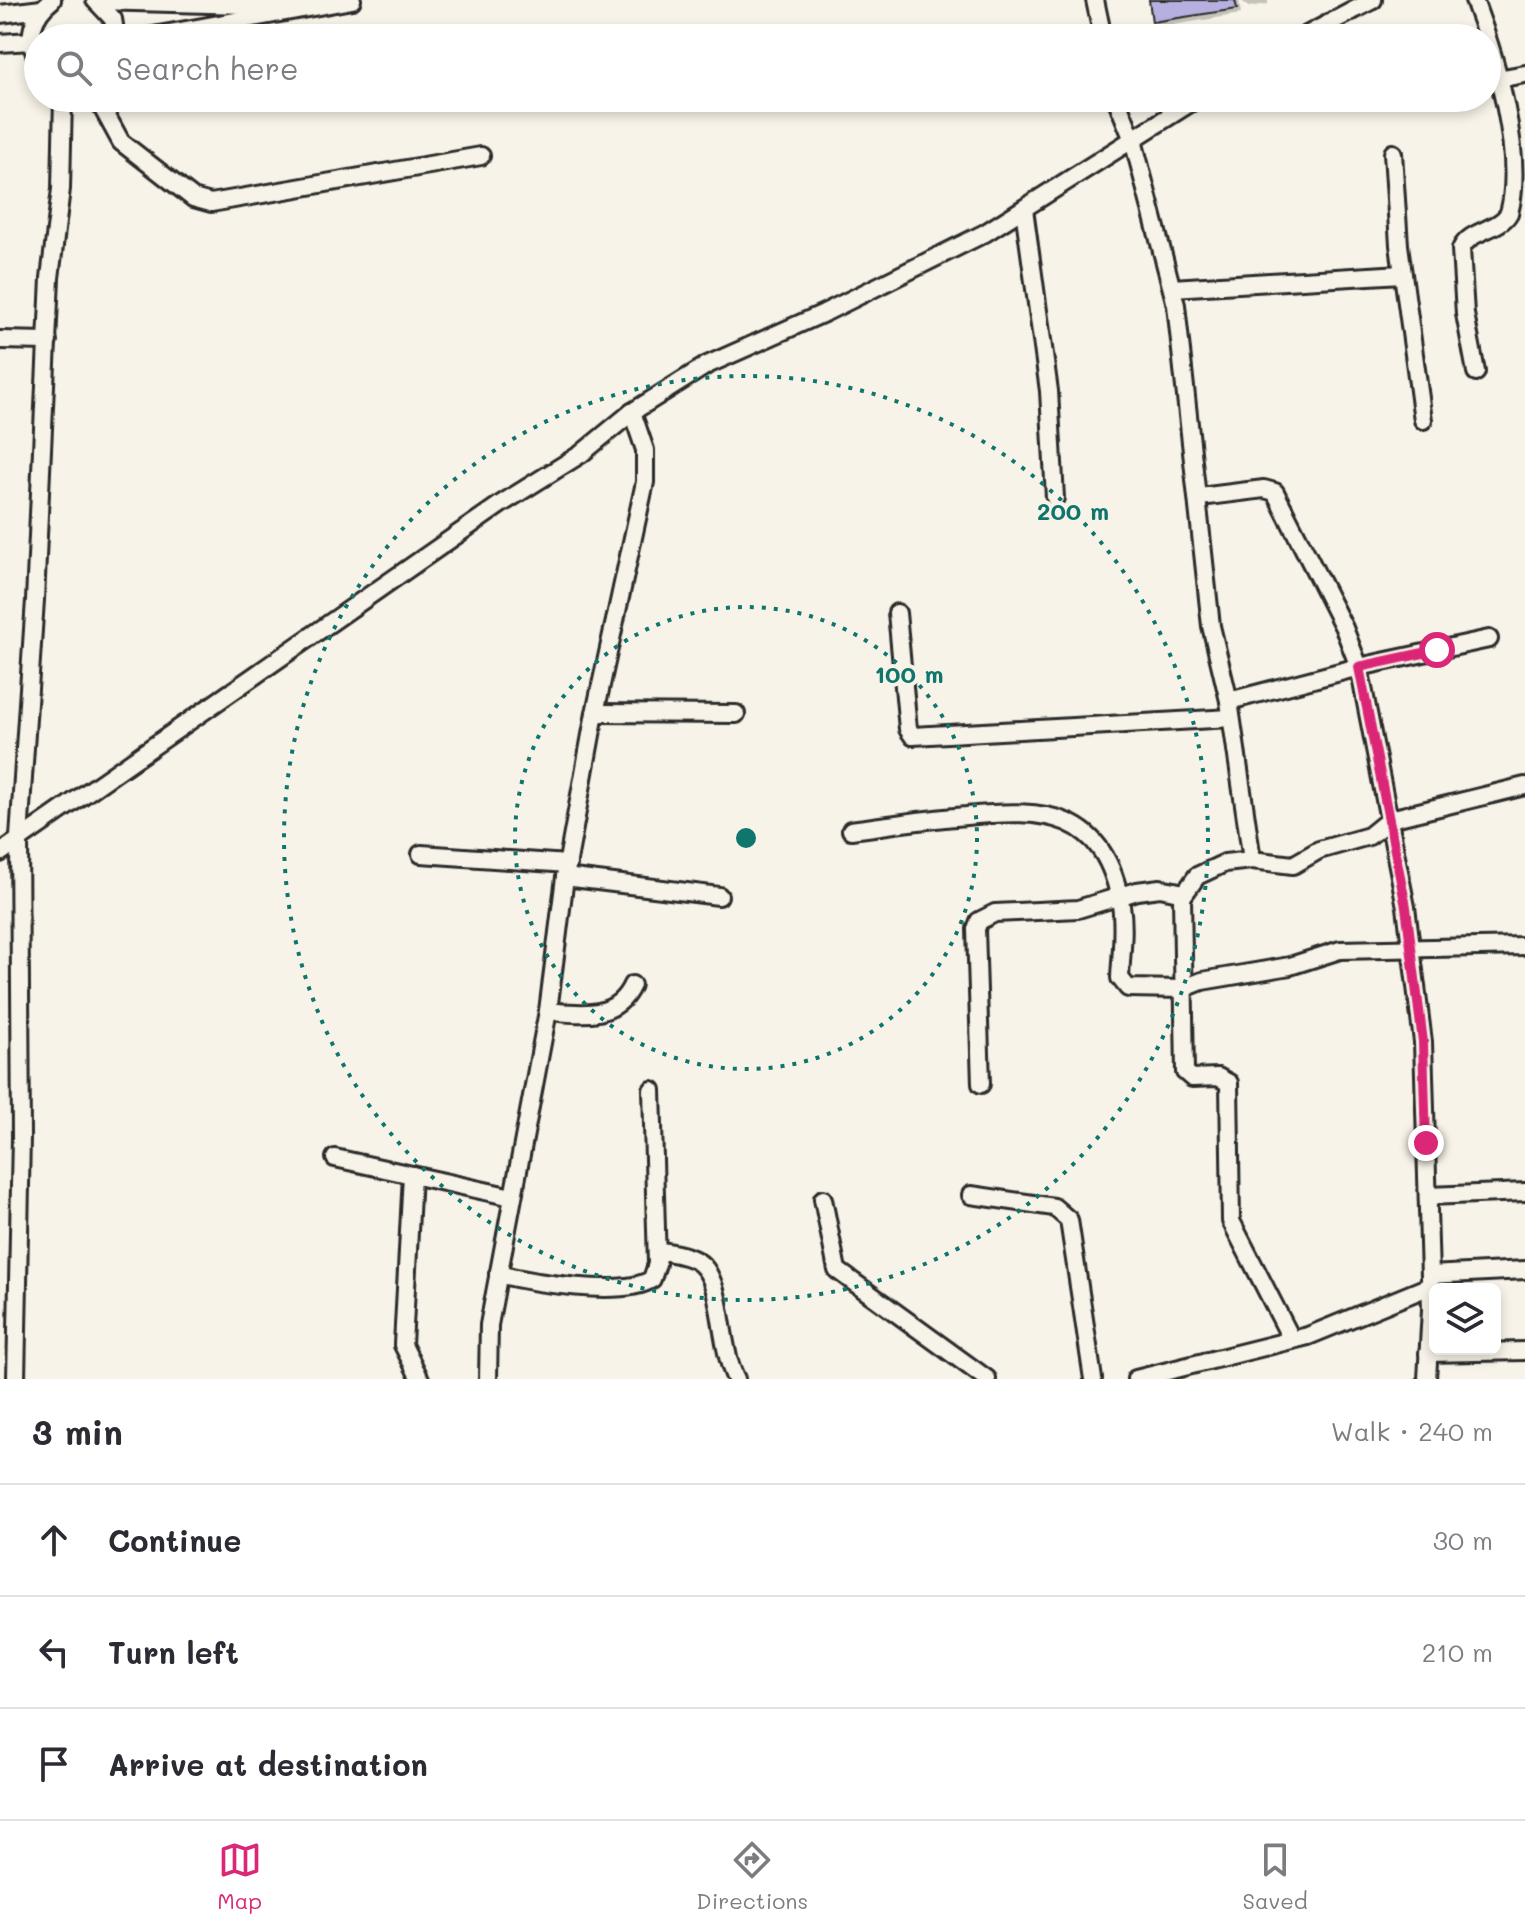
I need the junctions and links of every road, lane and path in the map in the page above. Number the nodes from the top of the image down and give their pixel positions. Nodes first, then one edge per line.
1 (96, 0) edge
2 (352, 0) edge
3 (1095, 0) edge
4 (1373, 0) edge
5 (1474, 0) edge
6 (49, 2) edge
7 (301, 7) junction
8 (0, 14) edge
9 (34, 24) edge
10 (114, 24) edge
11 (231, 24) edge
12 (1100, 24) edge
13 (1328, 24) edge
14 (1483, 24) edge
15 (24, 41) edge
16 (0, 43) edge
17 (1501, 73) edge
18 (1525, 74) edge
19 (1503, 78) junction
20 (63, 112) edge
21 (105, 112) edge
22 (1122, 112) edge
23 (1176, 112) edge
24 (1133, 140) junction
25 (1393, 153) dead end
26 (481, 156) dead end
27 (1024, 209) junction
28 (1402, 274) junction
29 (1172, 288) junction
30 (0, 340) edge
31 (48, 341) junction
32 (1476, 372) dead end
33 (632, 412) junction
34 (1423, 420) dead end
35 (1200, 497) junction
36 (1055, 498) dead end
37 (897, 613) dead end
38 (1489, 639) dead end
39 (1359, 667) junction
40 (1230, 710) junction
41 (595, 713) junction
42 (736, 714) dead end
43 (1525, 786) edge
44 (1390, 819) junction
45 (851, 830) dead end
46 (19, 837) junction
47 (0, 853) edge
48 (421, 854) dead end
49 (1252, 860) junction
50 (567, 871) junction
51 (1184, 893) junction
52 (1118, 895) junction
53 (719, 896) dead end
54 (1525, 946) edge
55 (1411, 948) junction
56 (632, 985) dead end
57 (1182, 989) junction
58 (548, 1011) junction
59 (981, 1084) dead end
60 (652, 1090) dead end
61 (335, 1158) dead end
62 (412, 1175) junction
63 (1525, 1192) edge
64 (971, 1195) dead end
65 (1429, 1196) junction
66 (512, 1197) junction
67 (823, 1199) dead end
68 (657, 1250) junction
69 (1525, 1270) edge
70 (498, 1274) junction
71 (1430, 1281) junction
72 (1292, 1340) junction
73 (1525, 1351) edge
74 (1428, 1353) junction
75 (16, 1379) edge
76 (420, 1379) edge
77 (488, 1379) edge
78 (736, 1379) edge
79 (987, 1379) edge
80 (1093, 1379) edge
81 (1136, 1379) edge
82 (1427, 1379) edge

1 - 7 street
1 - 10 street
2 - 7 street
3 - 12 street
4 - 13 street
5 - 14 street
6 - 8 street
6 - 9 street
7 - 11 street
15 - 16 street
17 - 19 street
18 - 19 street
19 - 32 street
20 - 31 street
21 - 26 street
22 - 24 street
23 - 24 street
24 - 27 street
24 - 29 street
25 - 28 street
27 - 33 street
27 - 36 street
28 - 29 street
28 - 34 street
29 - 35 street
30 - 31 street
31 - 46 street
33 - 41 street
33 - 46 street
35 - 39 street
35 - 40 street
37 - 40 street
38 - 39 street
39 - 40 street
39 - 44 street
40 - 49 street
41 - 42 street
41 - 50 street
43 - 44 street
44 - 49 street
44 - 55 street
45 - 52 street
46 - 47 street
46 - 75 street
48 - 50 street
49 - 51 street
50 - 53 street
50 - 58 street
51 - 52 street
51 - 57 street
52 - 57 street
52 - 59 street
54 - 55 street
55 - 57 street
55 - 65 street
56 - 58 street
57 - 72 street
58 - 66 street
60 - 68 street
61 - 62 street
62 - 66 street
62 - 76 street
63 - 65 street
64 - 80 street
65 - 71 street
66 - 70 street
67 - 79 street
68 - 70 street
68 - 78 street
69 - 71 street
70 - 77 street
71 - 72 street
71 - 74 street
72 - 81 street
73 - 74 street
74 - 82 street

